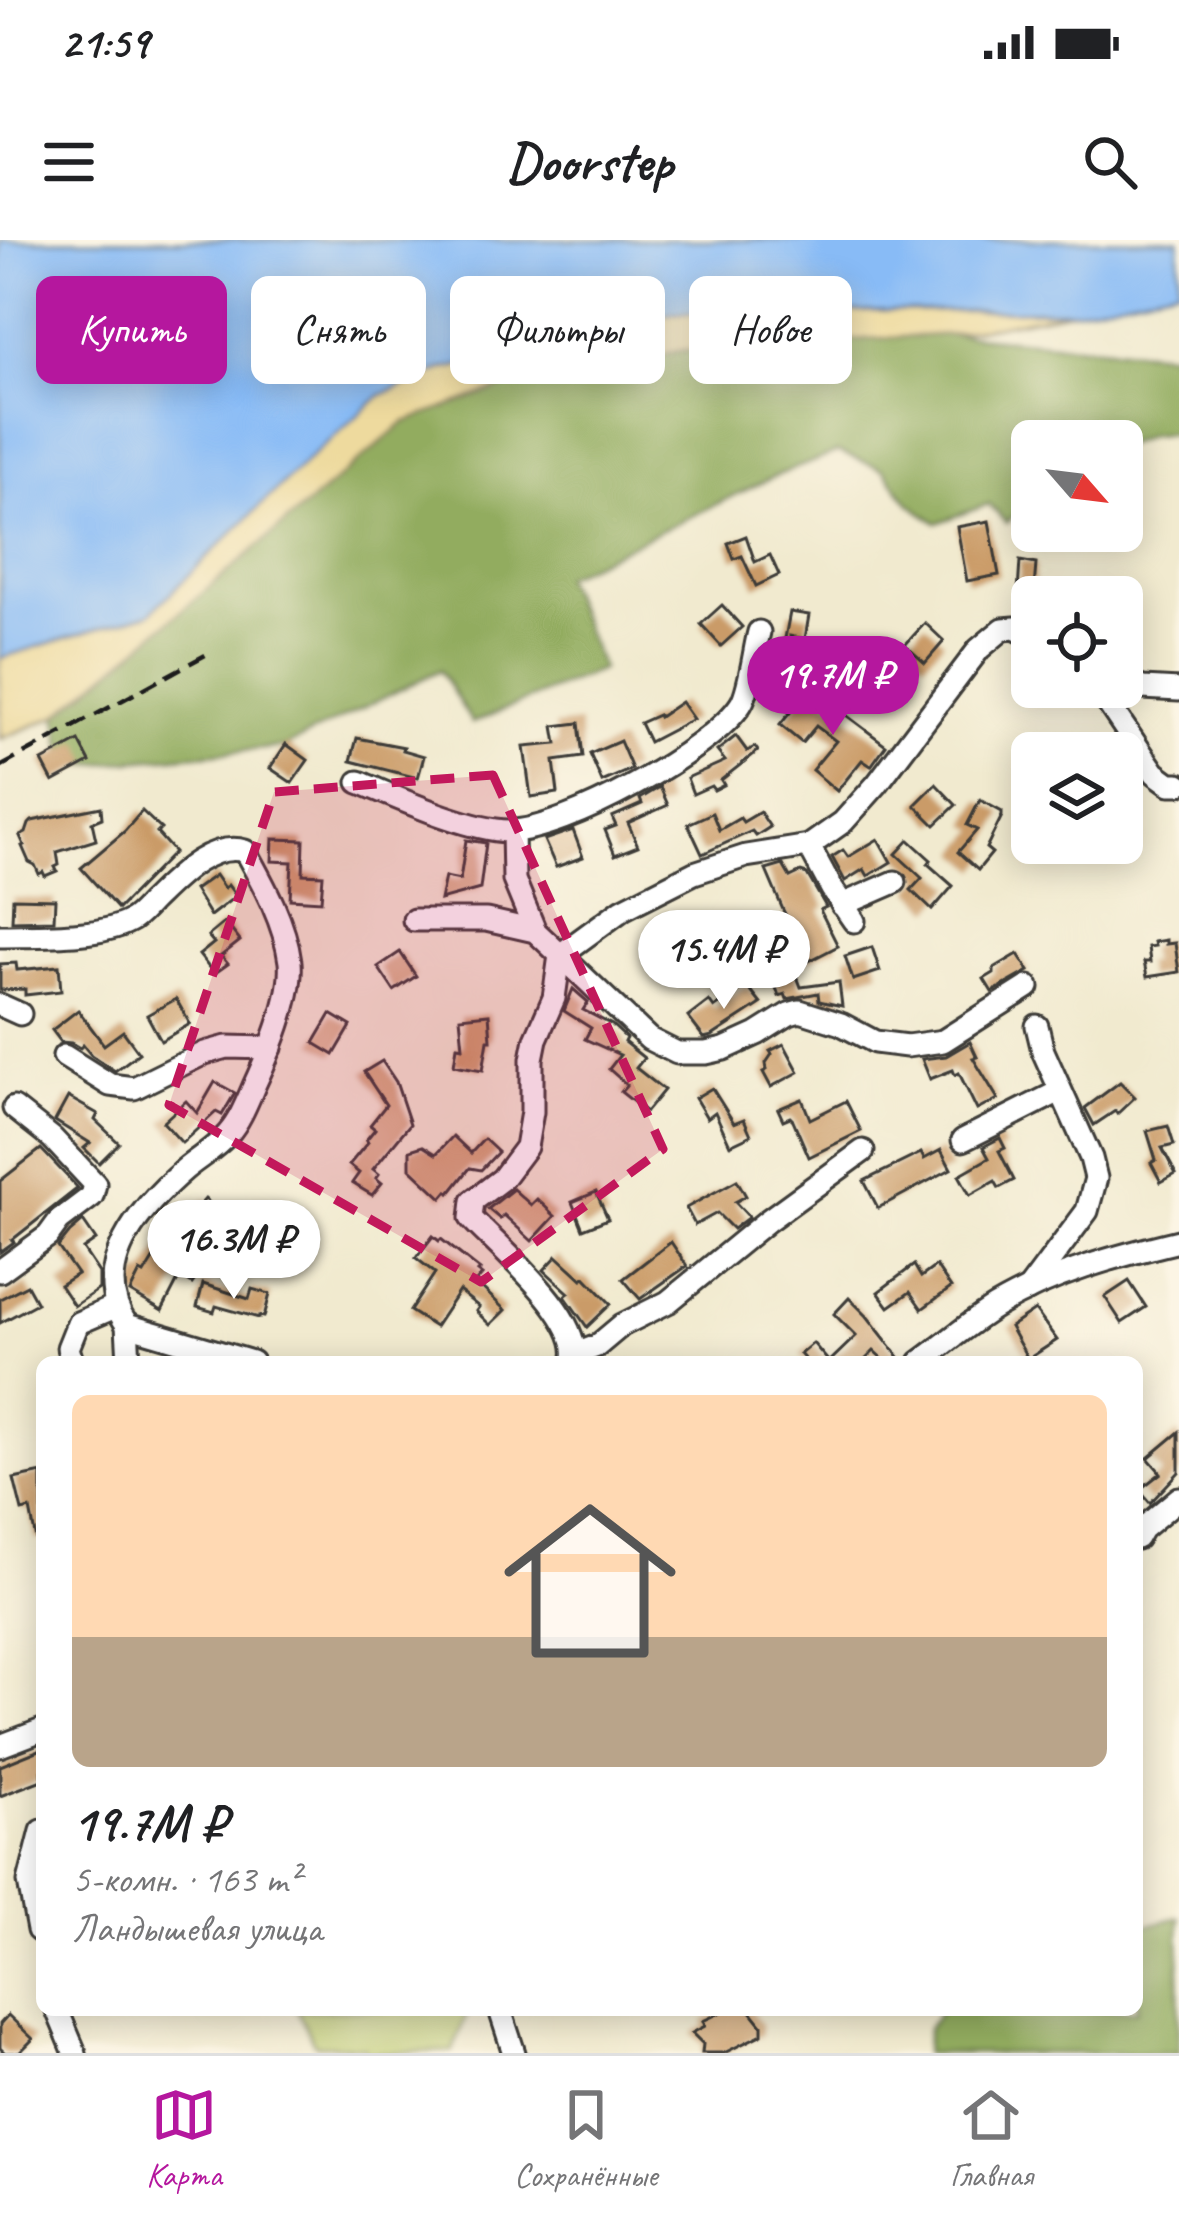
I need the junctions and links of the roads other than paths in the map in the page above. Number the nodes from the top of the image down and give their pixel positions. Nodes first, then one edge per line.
1 (1011, 628) edge
2 (759, 632) dead end
3 (1143, 688) edge
4 (1179, 690) edge
5 (1111, 708) edge
6 (359, 782) dead end
7 (1174, 784) edge
8 (513, 831) junction
9 (809, 845) junction
10 (895, 881) dead end
11 (414, 920) dead end
12 (535, 932) junction
13 (0, 935) edge
14 (560, 955) junction
15 (1028, 987) dead end
16 (1037, 1027) dead end
17 (271, 1048) junction
18 (64, 1056) dead end
19 (1060, 1091) junction
20 (14, 1108) dead end
21 (963, 1140) dead end
22 (862, 1151) dead end
23 (1179, 1241) edge
24 (0, 1271) edge
25 (1028, 1290) junction
26 (121, 1316) junction
27 (70, 1356) edge
28 (128, 1356) edge
29 (236, 1356) edge
30 (574, 1356) edge
31 (578, 1356) edge
32 (928, 1356) edge
33 (1179, 1498) edge
34 (1143, 1528) edge
35 (36, 1732) edge
36 (0, 1746) edge
37 (36, 1855) edge
38 (36, 1914) edge
39 (60, 2016) edge
40 (502, 2016) edge
41 (75, 2053) edge
42 (514, 2053) edge

1 - 9 street
2 - 8 street
3 - 4 street
5 - 7 street
6 - 8 street
8 - 12 street
9 - 10 street
9 - 14 street
11 - 12 street
12 - 14 street
13 - 17 street
14 - 15 street
14 - 30 street
16 - 19 street
17 - 18 street
17 - 26 street
19 - 21 street
19 - 25 street
20 - 24 street
22 - 31 street
23 - 25 street
25 - 32 street
26 - 27 street
26 - 28 street
26 - 29 street
33 - 34 street
35 - 36 street
37 - 38 street
39 - 41 street
40 - 42 street

